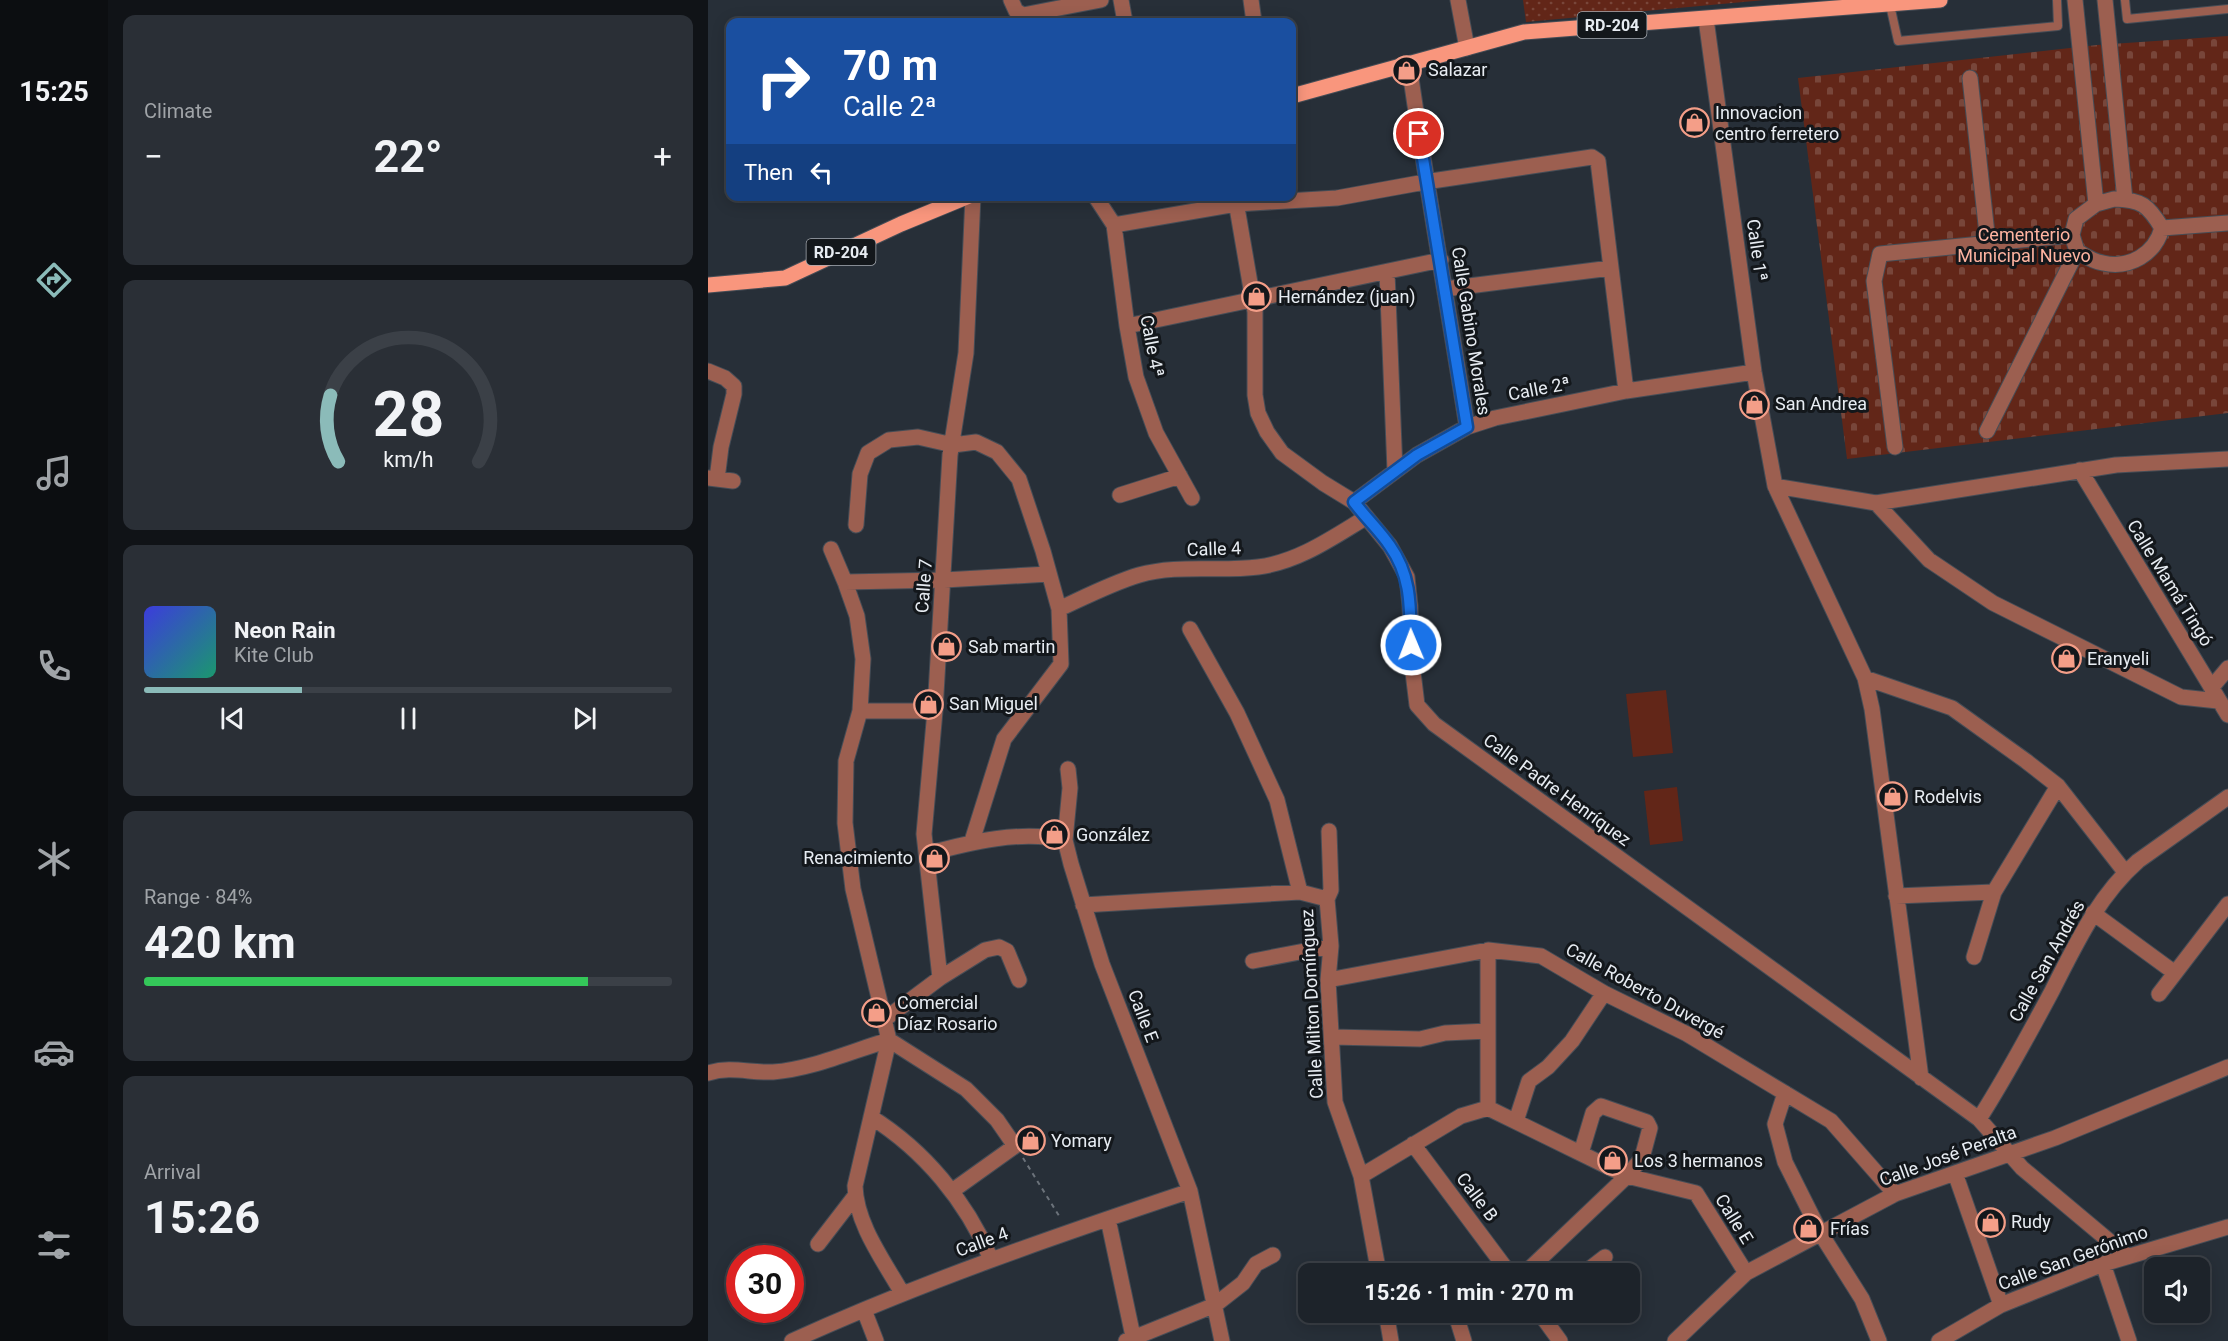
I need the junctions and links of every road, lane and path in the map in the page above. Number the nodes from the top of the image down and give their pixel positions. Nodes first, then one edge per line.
1 (1011, 0) edge
2 (1101, 0) edge
3 (1120, 0) edge
4 (1251, 0) edge
5 (1458, 0) edge
6 (1940, 0) edge
7 (2057, 0) edge
8 (2075, 0) edge
9 (2105, 0) edge
10 (2125, 0) edge
11 (1890, 5) junction
12 (1781, 7) edge
13 (2228, 9) edge
14 (1124, 18) edge
15 (1253, 18) edge
16 (1706, 19) junction
17 (1467, 48) junction
18 (1409, 64) junction
19 (1970, 78) dead end
20 (1296, 95) edge
21 (1425, 182) junction
22 (1296, 199) edge
23 (2126, 200) junction
24 (958, 201) edge
25 (971, 201) edge
26 (1098, 201) edge
27 (1231, 201) edge
28 (1236, 201) edge
29 (2096, 204) junction
30 (2228, 223) edge
31 (1114, 225) junction
32 (2163, 228) junction
33 (2072, 235) junction
34 (1988, 243) junction
35 (2077, 251) junction
36 (1441, 260) junction
37 (1611, 268) junction
38 (1387, 272) junction
39 (708, 285) edge
40 (1445, 289) junction
41 (1253, 300) junction
42 (1127, 326) junction
43 (708, 370) edge
44 (1754, 372) junction
45 (1626, 391) junction
46 (1467, 427) junction
47 (1987, 431) dead end
48 (953, 445) junction
49 (1895, 447) dead end
50 (2228, 459) edge
51 (2080, 470) junction
52 (1395, 471) junction
53 (1180, 476) junction
54 (712, 478) edge
55 (733, 481) dead end
56 (1775, 486) junction
57 (1120, 495) dead end
58 (1192, 498) dead end
59 (1354, 502) junction
60 (1876, 503) junction
61 (1365, 518) junction
62 (856, 525) dead end
63 (831, 549) dead end
64 (1049, 574) junction
65 (944, 580) junction
66 (845, 582) junction
67 (1059, 609) junction
68 (1190, 629) dead end
69 (2228, 668) edge
70 (1865, 678) junction
71 (2215, 694) junction
72 (860, 711) junction
73 (935, 711) junction
74 (2228, 715) edge
75 (1068, 769) dead end
76 (2058, 786) junction
77 (2228, 797) edge
78 (1329, 831) dead end
79 (1065, 840) junction
80 (972, 841) junction
81 (927, 854) junction
82 (2126, 872) junction
83 (1300, 892) junction
84 (1994, 892) junction
85 (1896, 896) junction
86 (1327, 899) junction
87 (2228, 904) edge
88 (1083, 905) junction
89 (2093, 913) junction
90 (1331, 946) junction
91 (1488, 950) junction
92 (1974, 957) dead end
93 (1253, 961) dead end
94 (2175, 973) junction
95 (940, 978) junction
96 (1019, 980) dead end
97 (1328, 980) junction
98 (1604, 993) junction
99 (2159, 994) dead end
100 (885, 1019) junction
101 (1488, 1030) junction
102 (1332, 1037) junction
103 (889, 1040) junction
104 (2228, 1067) edge
105 (708, 1073) edge
106 (1921, 1078) junction
107 (1785, 1093) junction
108 (1488, 1108) junction
109 (872, 1117) junction
110 (1979, 1119) junction
111 (1516, 1121) junction
112 (1413, 1144) junction
113 (1015, 1146) junction
114 (1581, 1153) junction
115 (2010, 1153) junction
116 (1955, 1173) junction
117 (1361, 1176) junction
118 (1627, 1176) junction
119 (952, 1191) junction
120 (1190, 1191) junction
121 (1895, 1194) junction
122 (855, 1196) junction
123 (1108, 1219) junction
124 (2228, 1227) edge
125 (1070, 1232) junction
126 (1821, 1234) junction
127 (818, 1244) dead end
128 (1273, 1255) dead end
129 (2127, 1256) junction
130 (1605, 1257) dead end
131 (991, 1259) junction
132 (1377, 1263) edge
133 (1501, 1263) edge
134 (1536, 1263) edge
135 (1597, 1263) edge
136 (2103, 1264) junction
137 (1746, 1273) junction
138 (902, 1293) junction
139 (1215, 1305) junction
140 (2001, 1305) junction
141 (864, 1310) junction
142 (1388, 1323) edge
143 (1458, 1323) edge
144 (1547, 1323) edge
145 (1131, 1340) edge
146 (792, 1341) edge
147 (876, 1341) edge
148 (1222, 1341) edge
149 (1391, 1341) edge
150 (1464, 1341) edge
151 (1560, 1341) edge
152 (1675, 1341) edge
153 (1879, 1341) edge
154 (1939, 1341) edge
155 (2129, 1341) edge

1 - 2 street
3 - 14 street
4 - 15 street
5 - 17 street
6 - 11 main road, RD-204
7 - 11 lane
8 - 29 street
9 - 23 street
10 - 13 lane
11 - 12 main road, RD-204
12 - 16 main road, RD-204
16 - 17 main road, RD-204
16 - 44 street, Calle 1ª
17 - 18 main road, RD-204
18 - 20 main road, RD-204
18 - 21 street, Calle Gabino Morales
19 - 34 street
21 - 22 street
21 - 36 street, Calle Gabino Morales
21 - 37 street
23 - 29 street
23 - 32 street
24 - 39 main road, RD-204
25 - 48 street, Calle 7
26 - 31 street, Calle 4ª
27 - 31 street
28 - 41 street, Calle Padre Henríquez
29 - 33 street
30 - 32 street
31 - 42 street, Calle 4ª
32 - 35 street
33 - 34 street
33 - 35 street
34 - 49 street
35 - 47 street
36 - 38 street
36 - 40 street, Calle Gabino Morales
37 - 40 street
37 - 45 street
38 - 41 street
38 - 52 street
40 - 46 street, Calle Gabino Morales
41 - 42 street
41 - 59 street, Calle Padre Henríquez
42 - 53 street, Calle 4ª
43 - 54 street
44 - 45 street, Calle 2ª
44 - 56 street, Calle 1ª
45 - 46 street, Calle 2ª
46 - 52 street, Calle 2ª
48 - 62 street
48 - 64 street
48 - 65 street, Calle 7
50 - 51 street
51 - 60 street
51 - 71 street, Calle Mamá Tingó
52 - 59 street, Calle 2ª
53 - 57 street
53 - 58 street, Calle 4ª
54 - 55 street
56 - 60 street
56 - 70 street, Calle 1ª
59 - 61 street, Calle Padre Henríquez
60 - 71 street
61 - 67 street, Calle 4
61 - 106 street, Calle Padre Henríquez
63 - 66 street
64 - 65 street
64 - 67 street
65 - 66 street
65 - 73 street, Calle 7
66 - 72 street
67 - 80 street
68 - 83 street
69 - 71 street
70 - 76 street
70 - 85 street, Calle 1ª
71 - 74 street, Calle Mamá Tingó
72 - 73 street
72 - 100 street
73 - 81 street, Calle 7
75 - 79 street
76 - 82 street
76 - 84 street
77 - 82 street, Calle San Andrés
78 - 86 street
79 - 80 street
79 - 88 street, Calle E
80 - 81 street
81 - 95 street, Calle 7
82 - 89 street, Calle San Andrés
83 - 86 street, Calle Milton Domínguez
83 - 88 street, Calle Milton Domínguez
84 - 85 street
84 - 92 street
85 - 106 street, Calle 1ª
86 - 90 street, Calle Milton Domínguez
87 - 94 street
88 - 120 street, Calle E
89 - 94 street
89 - 110 street, Calle San Andrés
90 - 93 street
90 - 97 street, Calle Milton Domínguez
91 - 97 street, Calle Roberto Duvergé
91 - 98 street, Calle Roberto Duvergé
91 - 101 street
94 - 99 street
95 - 96 street
95 - 100 street
97 - 102 street, Calle Milton Domínguez
98 - 107 street, Calle Roberto Duvergé
98 - 111 street
100 - 103 street
101 - 102 street
101 - 108 street
102 - 117 street, Calle Milton Domínguez
103 - 105 street
103 - 109 street
103 - 113 street
104 - 115 street, Calle José Peralta
106 - 110 street, Calle Padre Henríquez
107 - 121 street, Calle Roberto Duvergé
107 - 126 street
108 - 111 street, Calle E
108 - 112 street
109 - 119 street
109 - 122 street
110 - 115 street, Calle Padre Henríquez
111 - 114 street, Calle E
112 - 117 street
112 - 133 street, Calle B
113 - 119 street
113 - 125 path
114 - 118 street, Calle E
114 - 118 street
115 - 116 street, Calle José Peralta
115 - 129 street, Calle Padre Henríquez
116 - 121 street, Calle José Peralta
116 - 140 street
117 - 132 street, Calle Milton Domínguez
118 - 134 street
118 - 137 street, Calle E
119 - 131 street
120 - 123 street, Calle 4
120 - 139 street, Calle E
121 - 126 street, Calle José Peralta
122 - 127 street
122 - 138 street
123 - 125 street, Calle 4
123 - 145 street
124 - 129 street, Calle San Gerónimo
125 - 131 street, Calle 4
126 - 137 street, Calle José Peralta
126 - 153 street
128 - 139 street
129 - 136 street, Calle San Gerónimo
130 - 135 street
131 - 138 street, Calle 4
136 - 140 street, Calle San Gerónimo
136 - 155 street
137 - 152 street, Calle José Peralta
138 - 141 street, Calle 4
139 - 145 street
139 - 148 street, Calle E
140 - 154 street, Calle San Gerónimo
141 - 146 street, Calle 4
141 - 147 street
142 - 149 street
143 - 150 street
144 - 151 street

